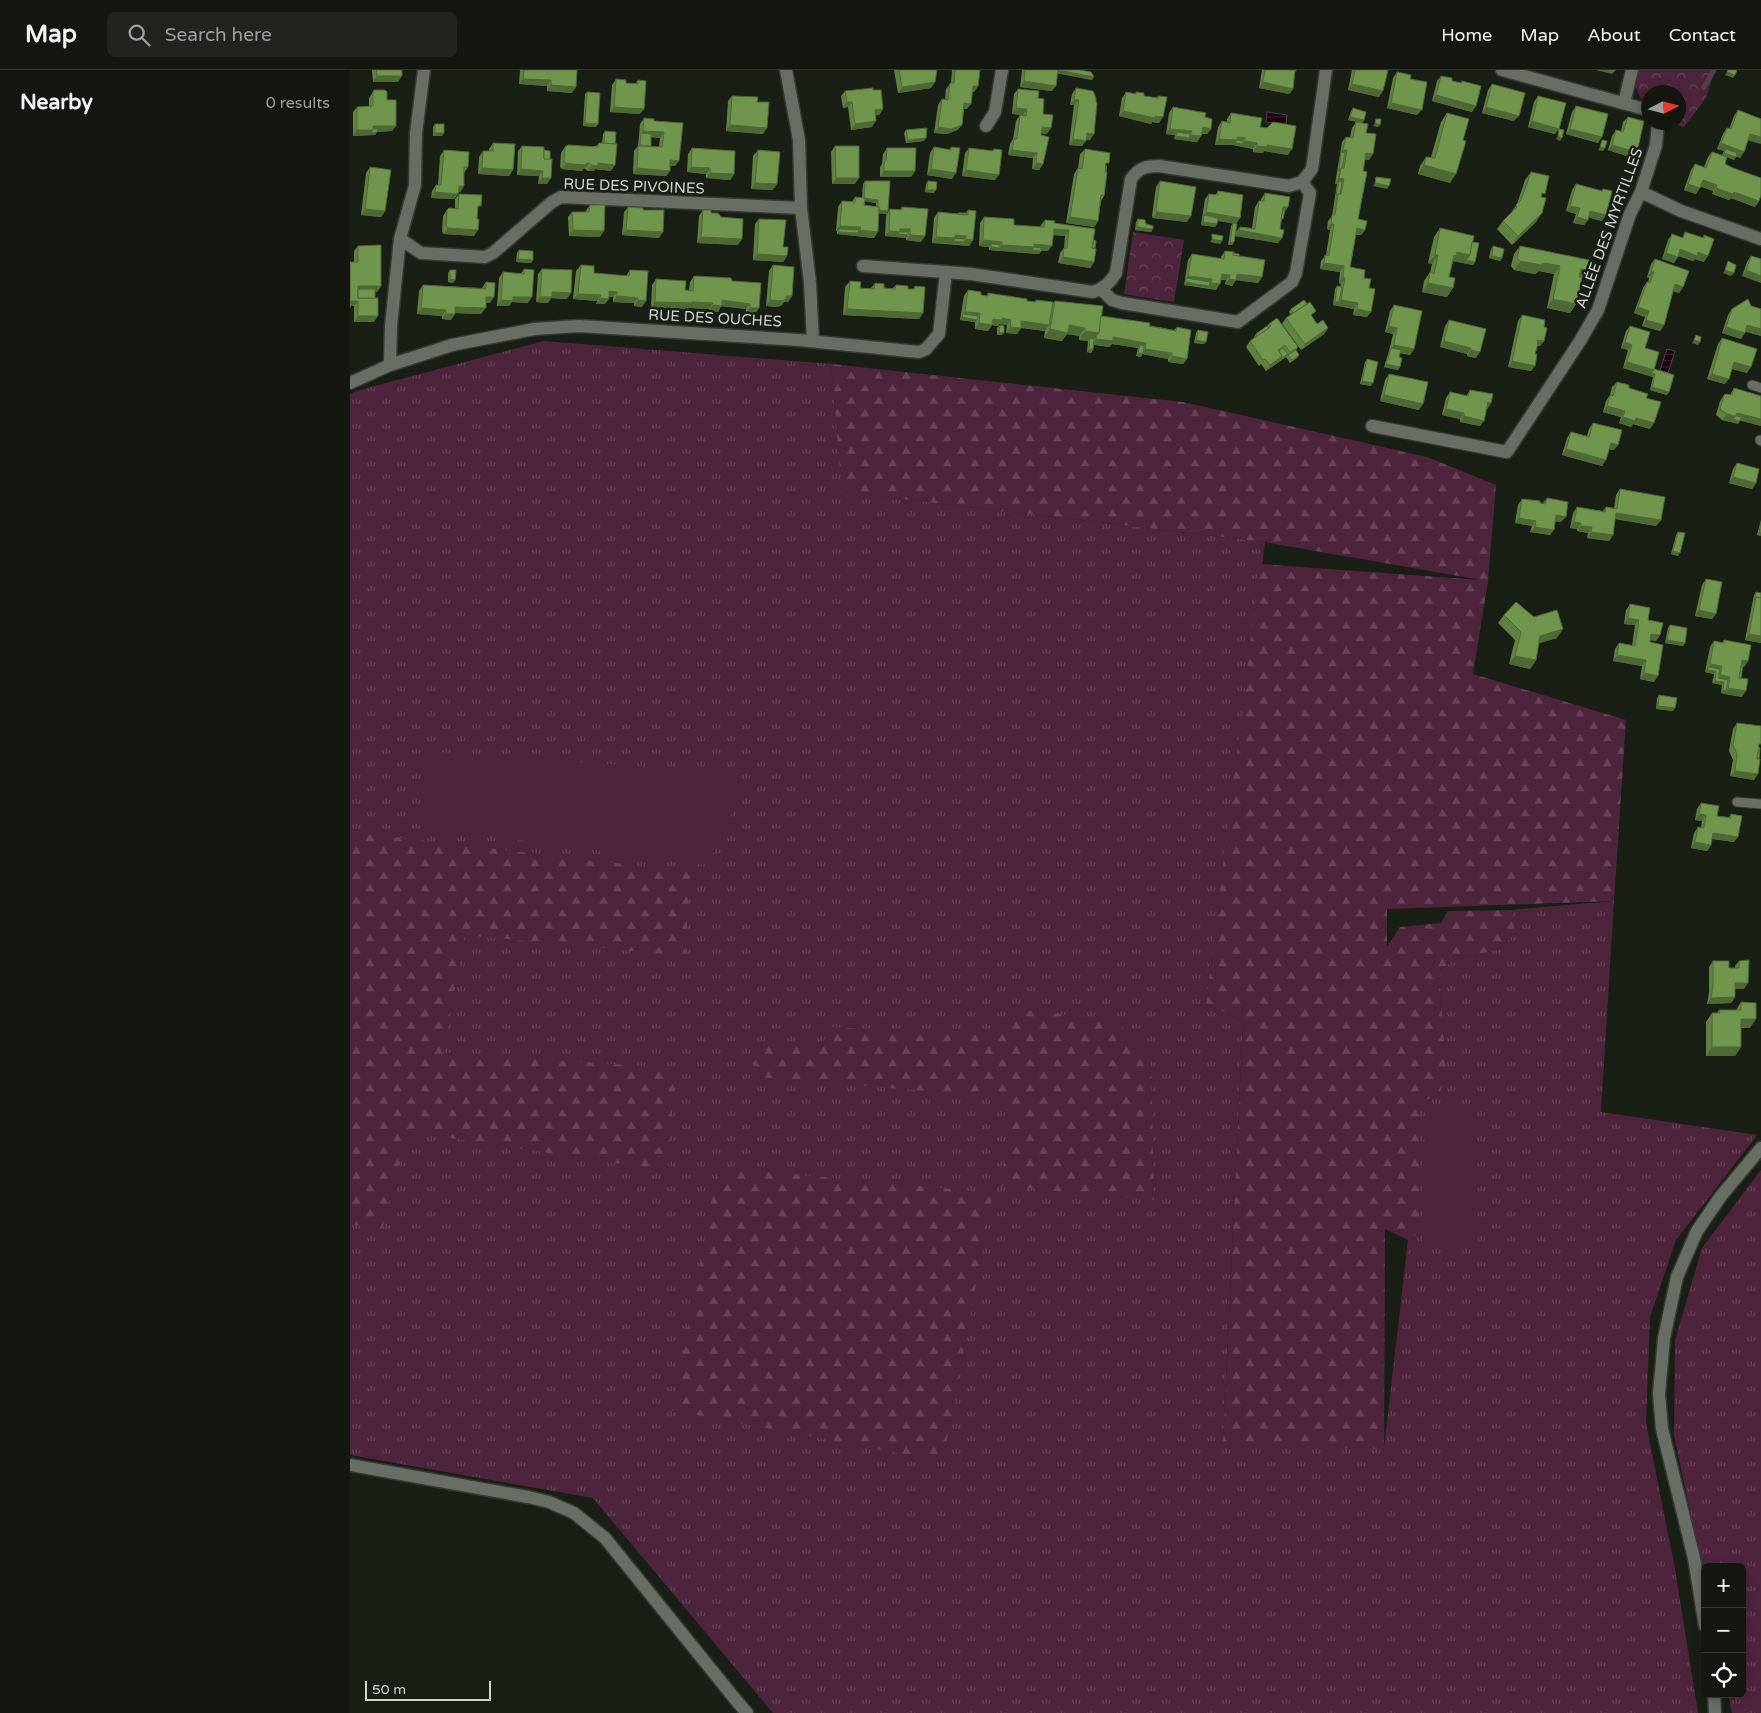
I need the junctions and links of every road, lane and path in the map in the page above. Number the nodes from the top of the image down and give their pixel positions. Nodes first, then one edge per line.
1 (424, 70) edge
2 (786, 70) edge
3 (1002, 70) edge
4 (1326, 70) edge
5 (1502, 70) edge
6 (1632, 70) edge
7 (1624, 103) junction
8 (1641, 108) edge
9 (986, 126) dead end
10 (1657, 130) edge
11 (1302, 182) junction
12 (1641, 192) junction
13 (801, 208) junction
14 (400, 239) junction
15 (1761, 239) edge
16 (863, 266) dead end
17 (946, 272) junction
18 (1101, 289) junction
19 (813, 341) junction
20 (390, 365) junction
21 (350, 383) edge
22 (1372, 426) dead end
23 (1737, 802) dead end
24 (1761, 804) edge
25 (1761, 1148) edge
26 (350, 1465) edge
27 (1702, 1608) edge
28 (1714, 1698) edge
29 (747, 1713) edge
30 (1715, 1713) edge

1 - 14 street
2 - 13 street
3 - 9 street
4 - 11 street
5 - 7 street
6 - 7 street
7 - 8 street
10 - 12 street, ALLÉE DES MYRTILLES
11 - 18 street
11 - 18 street
12 - 15 street
12 - 22 street, ALLÉE DES MYRTILLES
13 - 14 street, RUE DES PIVOINES
13 - 19 street
14 - 20 street
16 - 17 street
17 - 18 street
17 - 19 street, RUE DES OUCHES
19 - 20 street, RUE DES OUCHES
20 - 21 street, RUE DES OUCHES
23 - 24 lane
25 - 27 street
26 - 29 street
28 - 30 street

